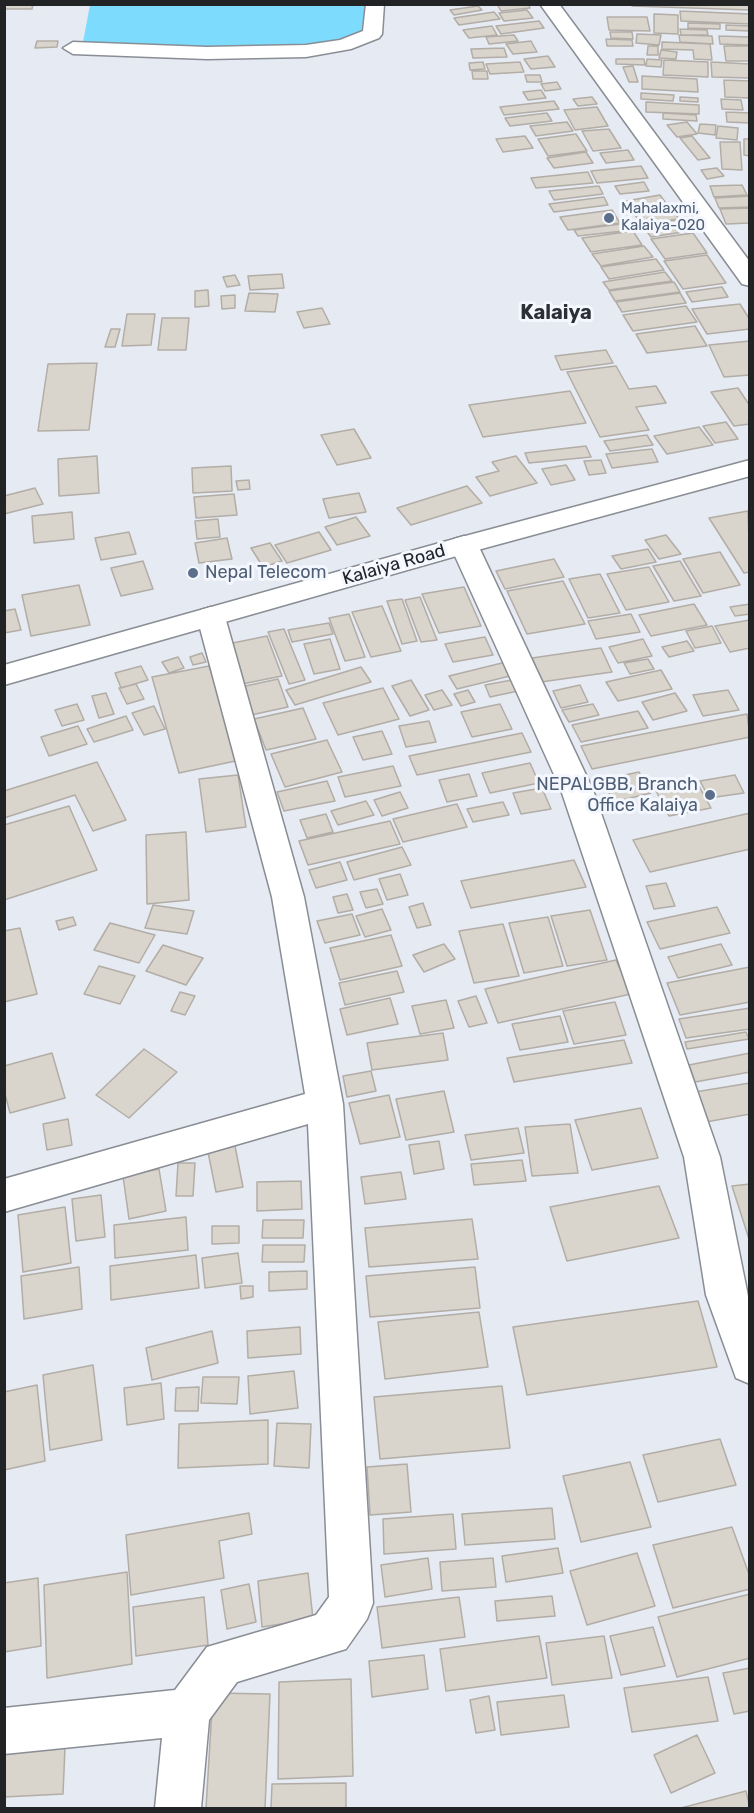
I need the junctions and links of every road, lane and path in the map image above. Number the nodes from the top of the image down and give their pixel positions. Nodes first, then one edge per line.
1 (375, 4) edge
2 (549, 4) edge
3 (73, 48) dead end
4 (750, 279) edge
5 (750, 468) edge
6 (464, 545) junction
7 (211, 617) junction
8 (4, 675) edge
9 (325, 1104) junction
10 (4, 1196) edge
11 (750, 1365) edge
12 (187, 1712) junction
13 (4, 1731) edge
14 (178, 1809) edge

1 - 3 street
2 - 4 street
5 - 6 street, Kalaiya Road
6 - 7 street, Kalaiya Road
6 - 11 street
7 - 8 street, Kalaiya Road
7 - 9 street
9 - 10 street
9 - 12 street
12 - 13 street
12 - 14 street

